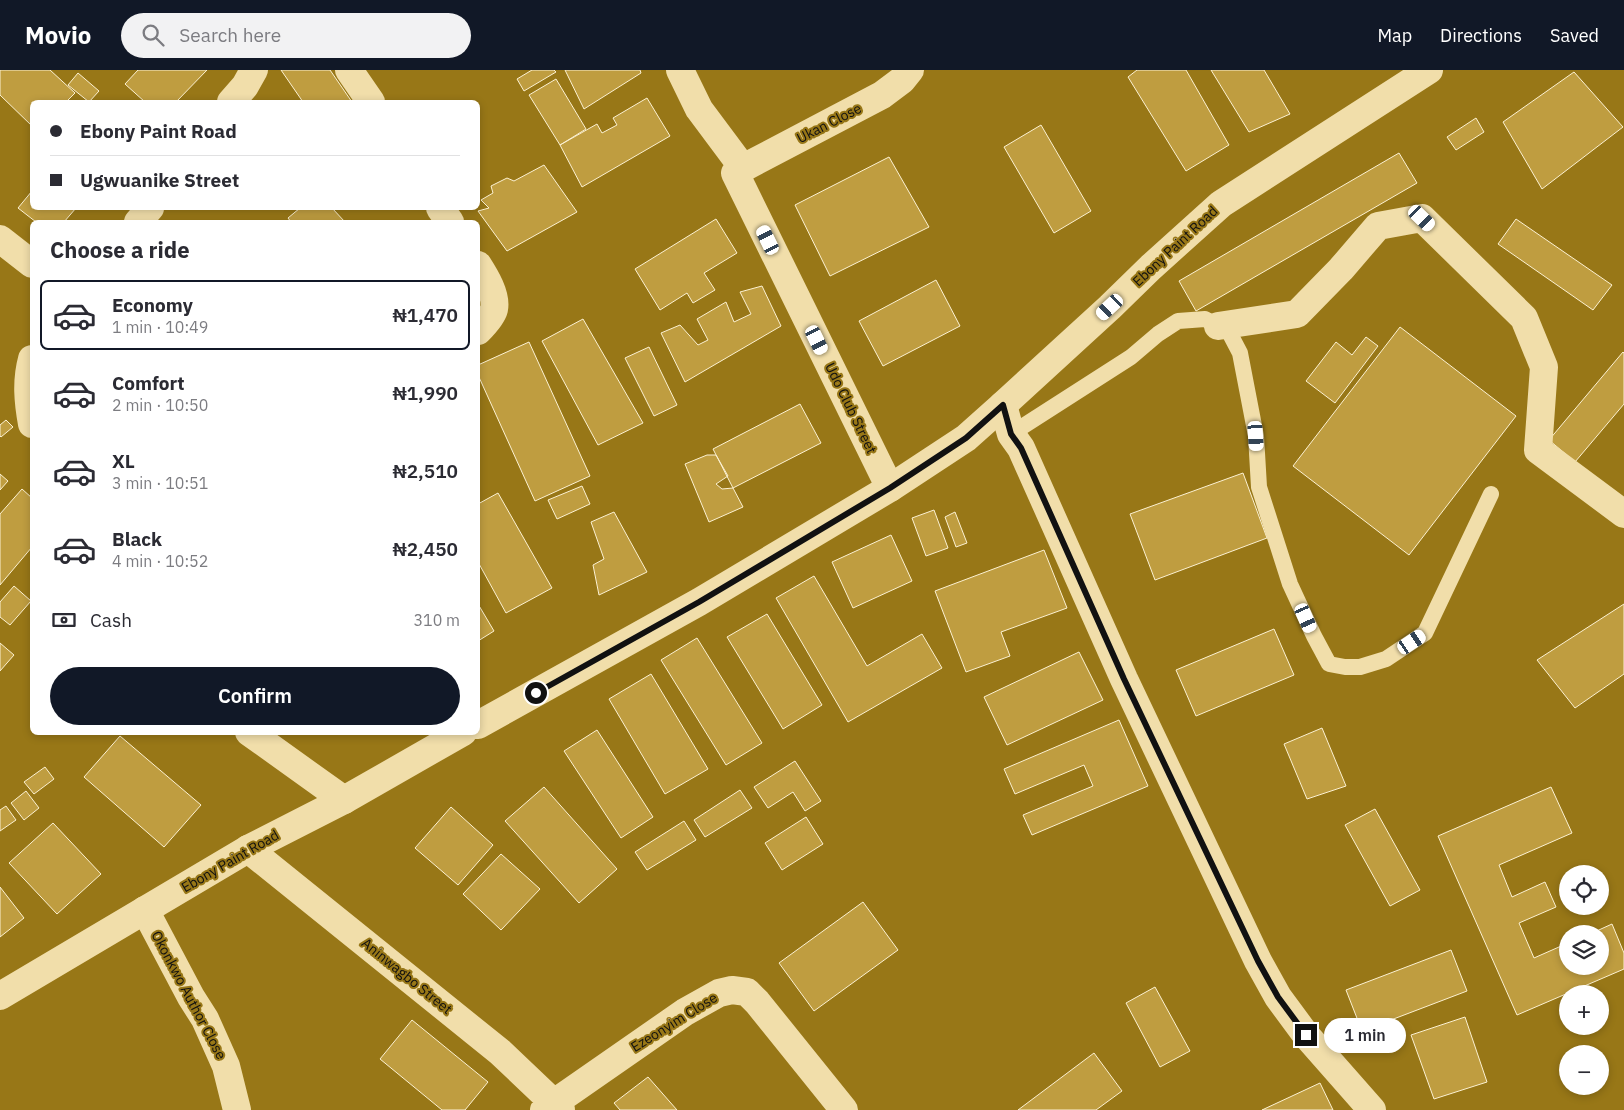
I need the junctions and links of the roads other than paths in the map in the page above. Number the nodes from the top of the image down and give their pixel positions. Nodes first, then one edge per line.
1 (254, 70) edge
2 (348, 70) edge
3 (680, 70) edge
4 (910, 70) edge
5 (1429, 70) edge
6 (233, 100) edge
7 (370, 100) edge
8 (743, 168) junction
9 (148, 210) edge
10 (140, 220) edge
11 (0, 239) edge
12 (30, 262) edge
13 (480, 269) edge
14 (1218, 326) junction
15 (480, 328) edge
16 (30, 366) edge
17 (1003, 405) junction
18 (30, 409) edge
19 (1011, 434) junction
20 (890, 488) junction
21 (1491, 494) dead end
22 (1624, 514) edge
23 (480, 724) edge
24 (253, 735) edge
25 (458, 735) edge
26 (344, 800) junction
27 (248, 849) junction
28 (145, 910) junction
29 (0, 996) edge
30 (553, 1108) edge
31 (237, 1110) edge
32 (844, 1110) edge
33 (1372, 1110) edge

1 - 6 street
2 - 7 street
3 - 8 street
4 - 8 street, Ukan Close
5 - 17 street, Ebony Paint Road
8 - 20 street, Udo Club Street
9 - 10 street
11 - 12 street
13 - 15 street
14 - 19 lane
14 - 21 lane
14 - 22 street
16 - 18 street
17 - 19 street
17 - 20 street, Ebony Paint Road
19 - 33 street
20 - 23 street, Ebony Paint Road
24 - 26 street
25 - 26 street, Ebony Paint Road
26 - 27 street, Ebony Paint Road
27 - 28 street, Ebony Paint Road
27 - 30 street, Aninwagbo Street
28 - 29 street, Ebony Paint Road
28 - 31 street, Okonkwo Author Close
30 - 32 street, Ezeonyim Close

